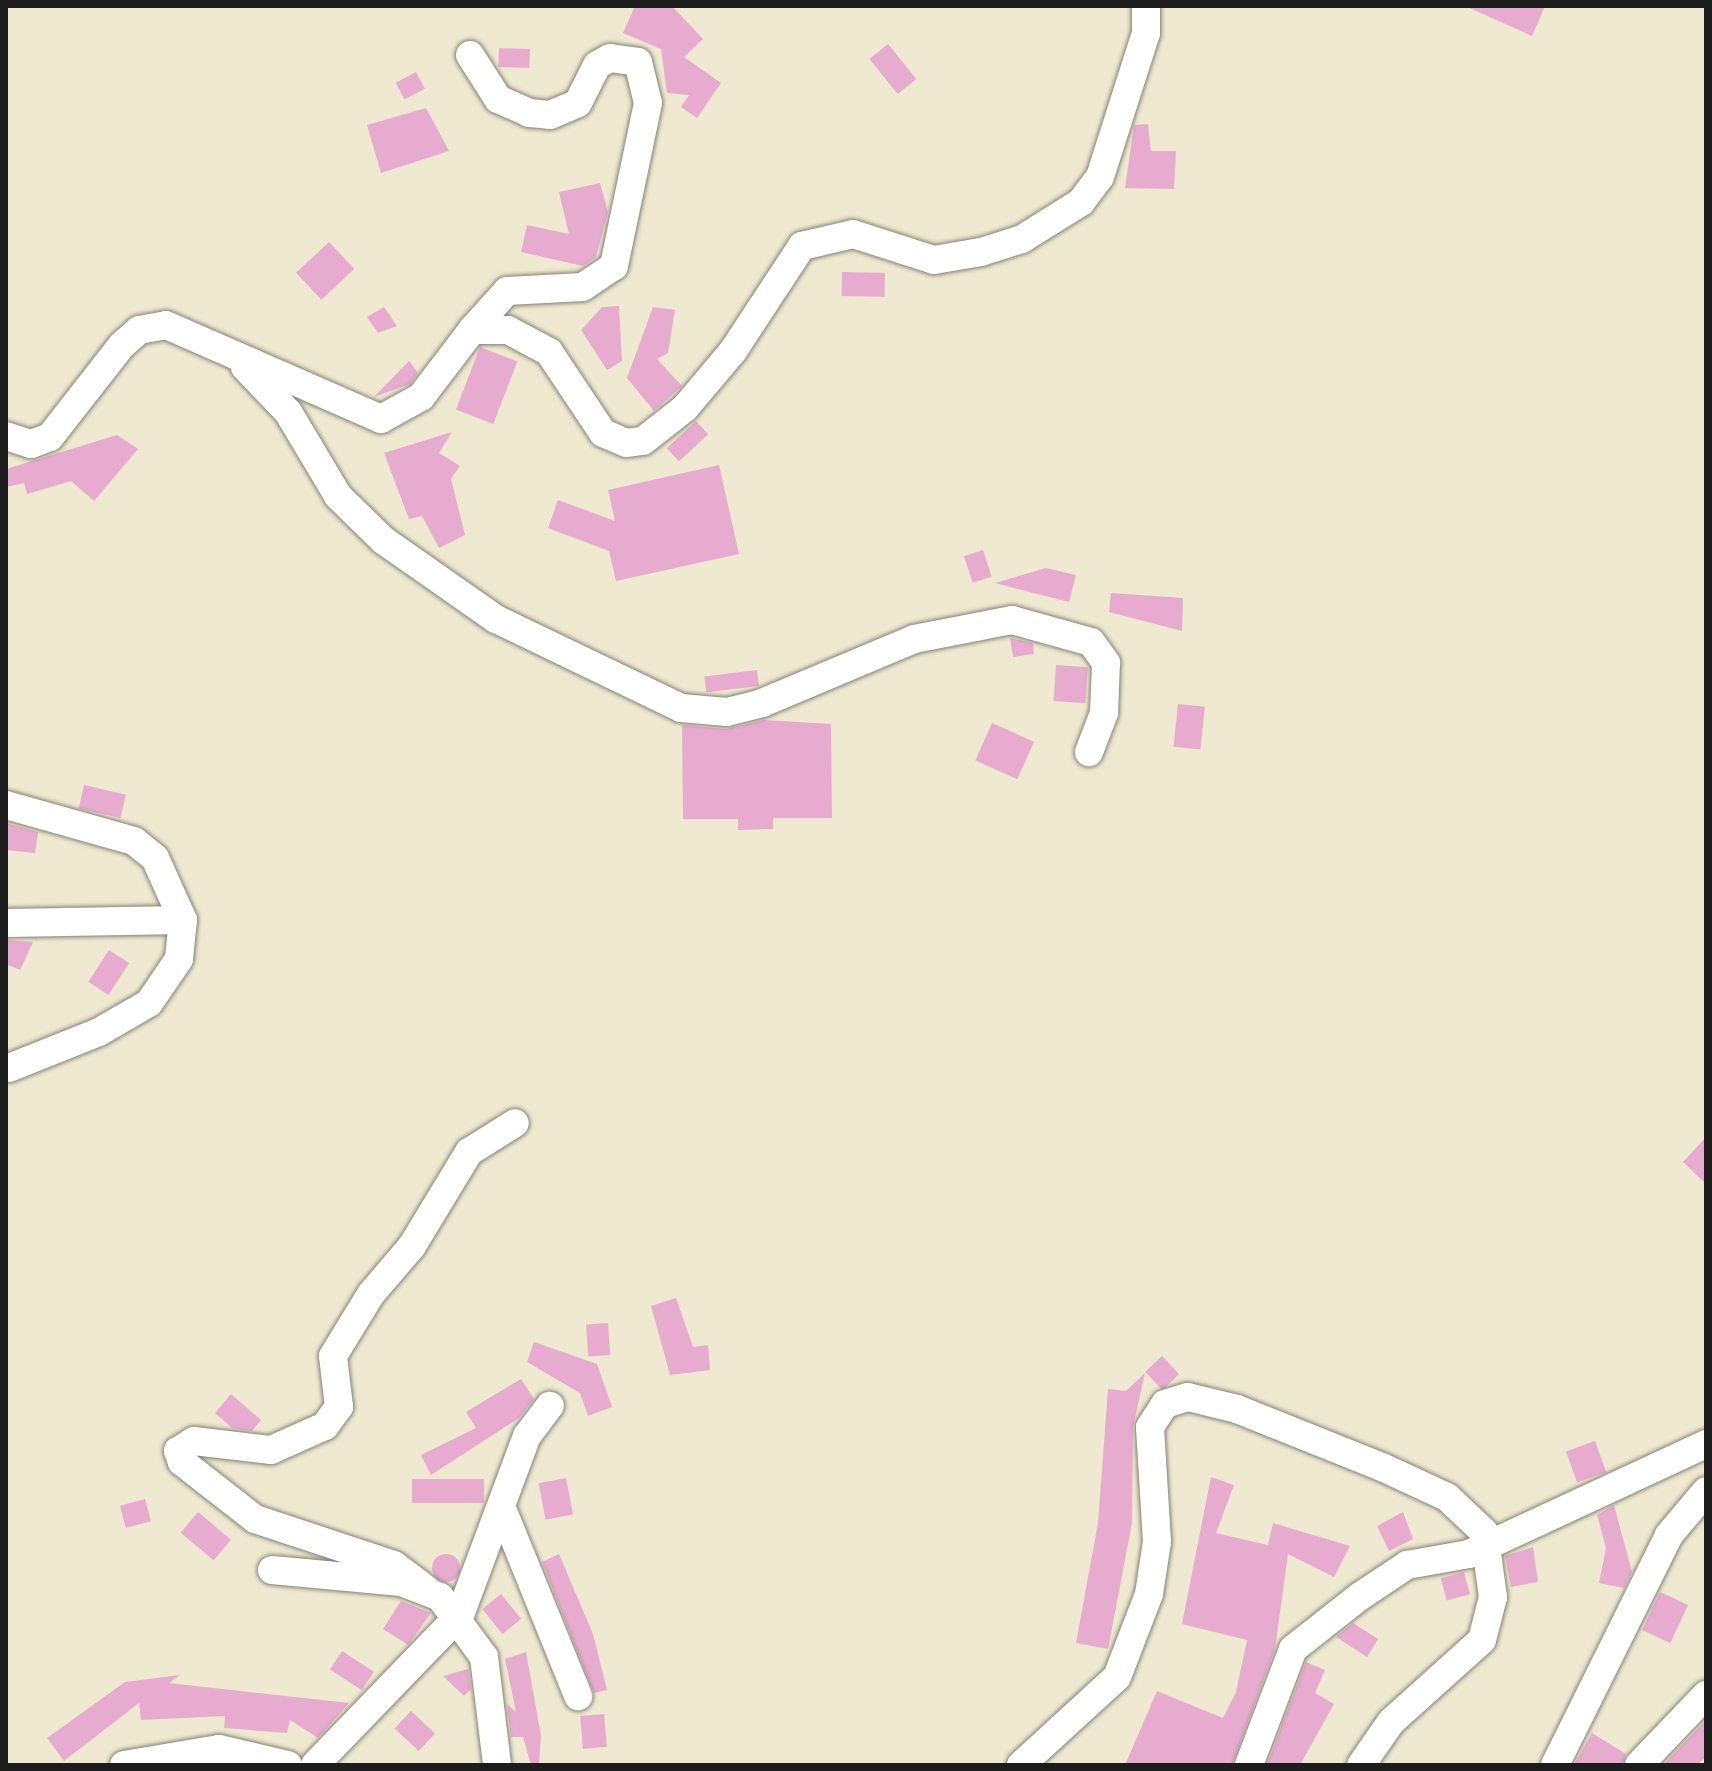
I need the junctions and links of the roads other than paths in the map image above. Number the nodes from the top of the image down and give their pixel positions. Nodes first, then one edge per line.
1 (1146, 6) edge
2 (470, 55) dead end
3 (472, 330) junction
4 (233, 355) junction
5 (14, 444) edge
6 (1089, 752) dead end
7 (6, 805) edge
8 (183, 920) junction
9 (6, 923) edge
10 (9, 1068) dead end
11 (515, 1123) dead end
12 (550, 1406) dead end
13 (1706, 1444) edge
14 (1706, 1491) edge
15 (503, 1511) junction
16 (1488, 1546) junction
17 (272, 1570) dead end
18 (427, 1590) junction
19 (460, 1615) junction
20 (1706, 1695) edge
21 (578, 1696) dead end
22 (124, 1765) edge
23 (288, 1765) edge
24 (315, 1765) edge
25 (497, 1765) edge
26 (1021, 1765) edge
27 (1249, 1765) edge
28 (1361, 1765) edge
29 (1555, 1765) edge
30 (1639, 1765) edge

1 - 3 street
2 - 3 street
3 - 4 street
4 - 5 street
4 - 6 street
7 - 8 street
8 - 9 street
8 - 10 street
11 - 18 street
12 - 15 street
13 - 16 street
14 - 29 street
15 - 19 street
15 - 21 street
16 - 26 street
16 - 27 street
16 - 28 street
17 - 18 street
18 - 19 street
19 - 24 street
19 - 25 street
20 - 30 street
22 - 23 street

